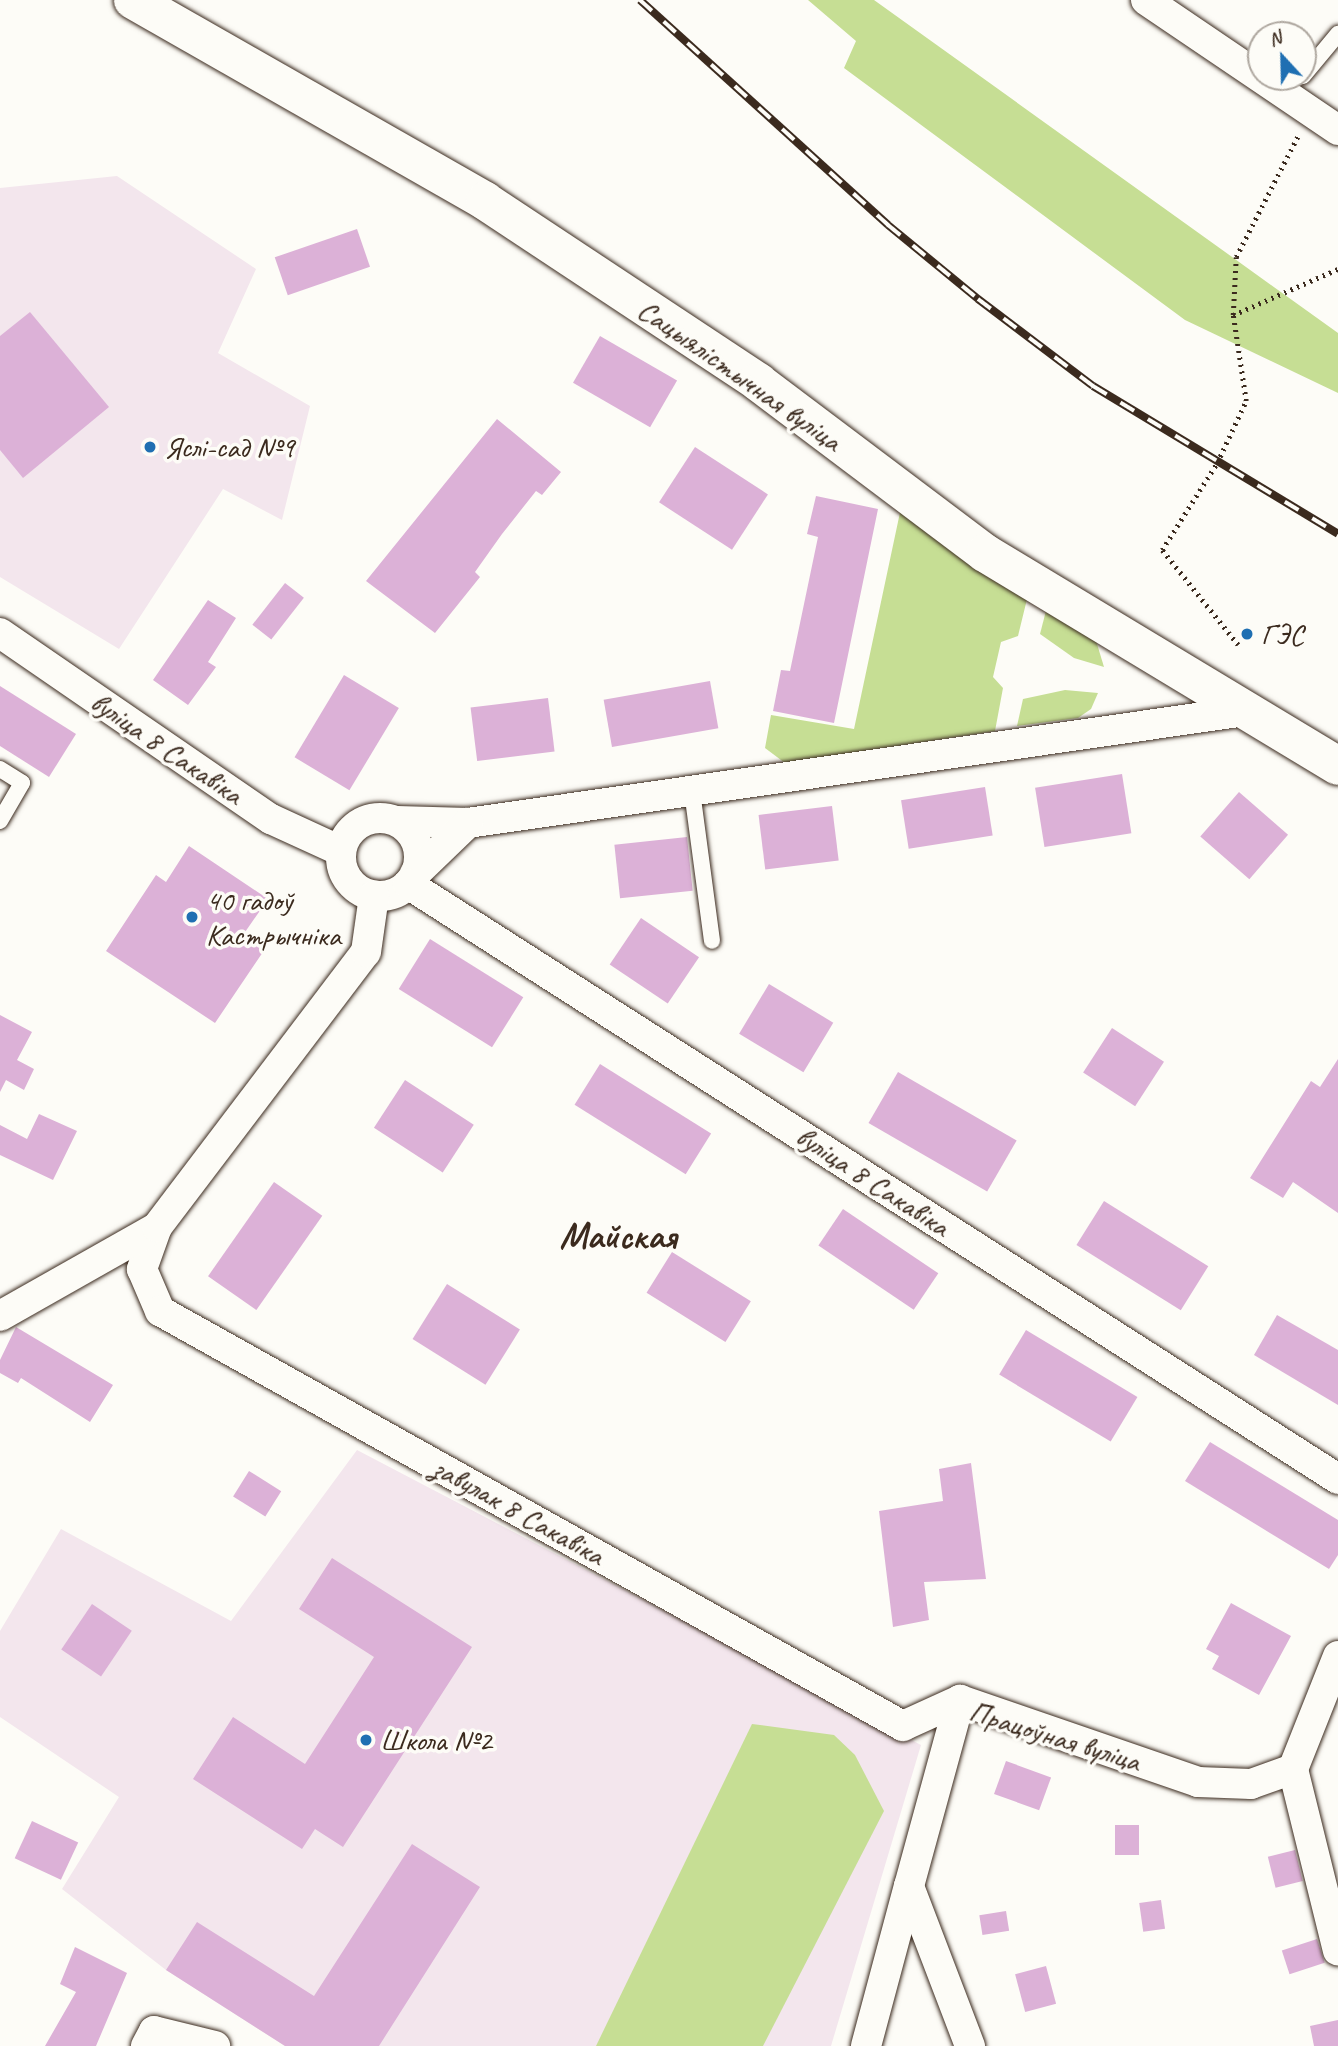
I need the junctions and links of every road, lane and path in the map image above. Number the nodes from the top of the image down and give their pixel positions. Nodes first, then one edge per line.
1 (132, 0) edge
2 (1146, 0) edge
3 (1338, 34) edge
4 (1247, 59) edge
5 (1317, 65) edge
6 (1300, 91) edge
7 (1301, 91) edge
8 (1338, 130) edge
9 (1338, 268) edge
10 (1233, 315) junction
11 (0, 633) edge
12 (1238, 645) dead end
13 (1245, 711) junction
14 (1338, 766) edge
15 (0, 769) edge
16 (692, 791) junction
17 (0, 821) edge
18 (397, 821) junction
19 (468, 823) junction
20 (341, 851) junction
21 (411, 879) junction
22 (374, 895) junction
23 (712, 940) dead end
24 (157, 1227) junction
25 (0, 1316) edge
26 (1338, 1479) edge
27 (1338, 1656) edge
28 (961, 1700) junction
29 (1293, 1769) junction
30 (909, 1886) junction
31 (1338, 1951) edge
32 (146, 2046) edge
33 (215, 2046) edge
34 (866, 2046) edge
35 (970, 2046) edge

1 - 13 street, Сацыялістычная вуліца
2 - 4 street
3 - 5 lane
6 - 10 path
7 - 8 street
9 - 10 path
10 - 12 path
11 - 20 street, вуліца 8 Сакавіка
13 - 14 street, Сацыялістычная вуліца
13 - 16 street
15 - 17 lane
16 - 19 street
16 - 23 lane
18 - 19 street
18 - 20 street
18 - 21 street
19 - 21 street
20 - 22 street
21 - 22 street
21 - 26 street, вуліца 8 Сакавіка
22 - 24 street
24 - 25 street
24 - 28 street, завулак 8 Сакавіка
27 - 29 street
28 - 29 street, Працоўная вуліца
28 - 30 street, Працоўная вуліца
29 - 31 street
30 - 34 street, Працоўная вуліца
30 - 35 street
32 - 33 street

